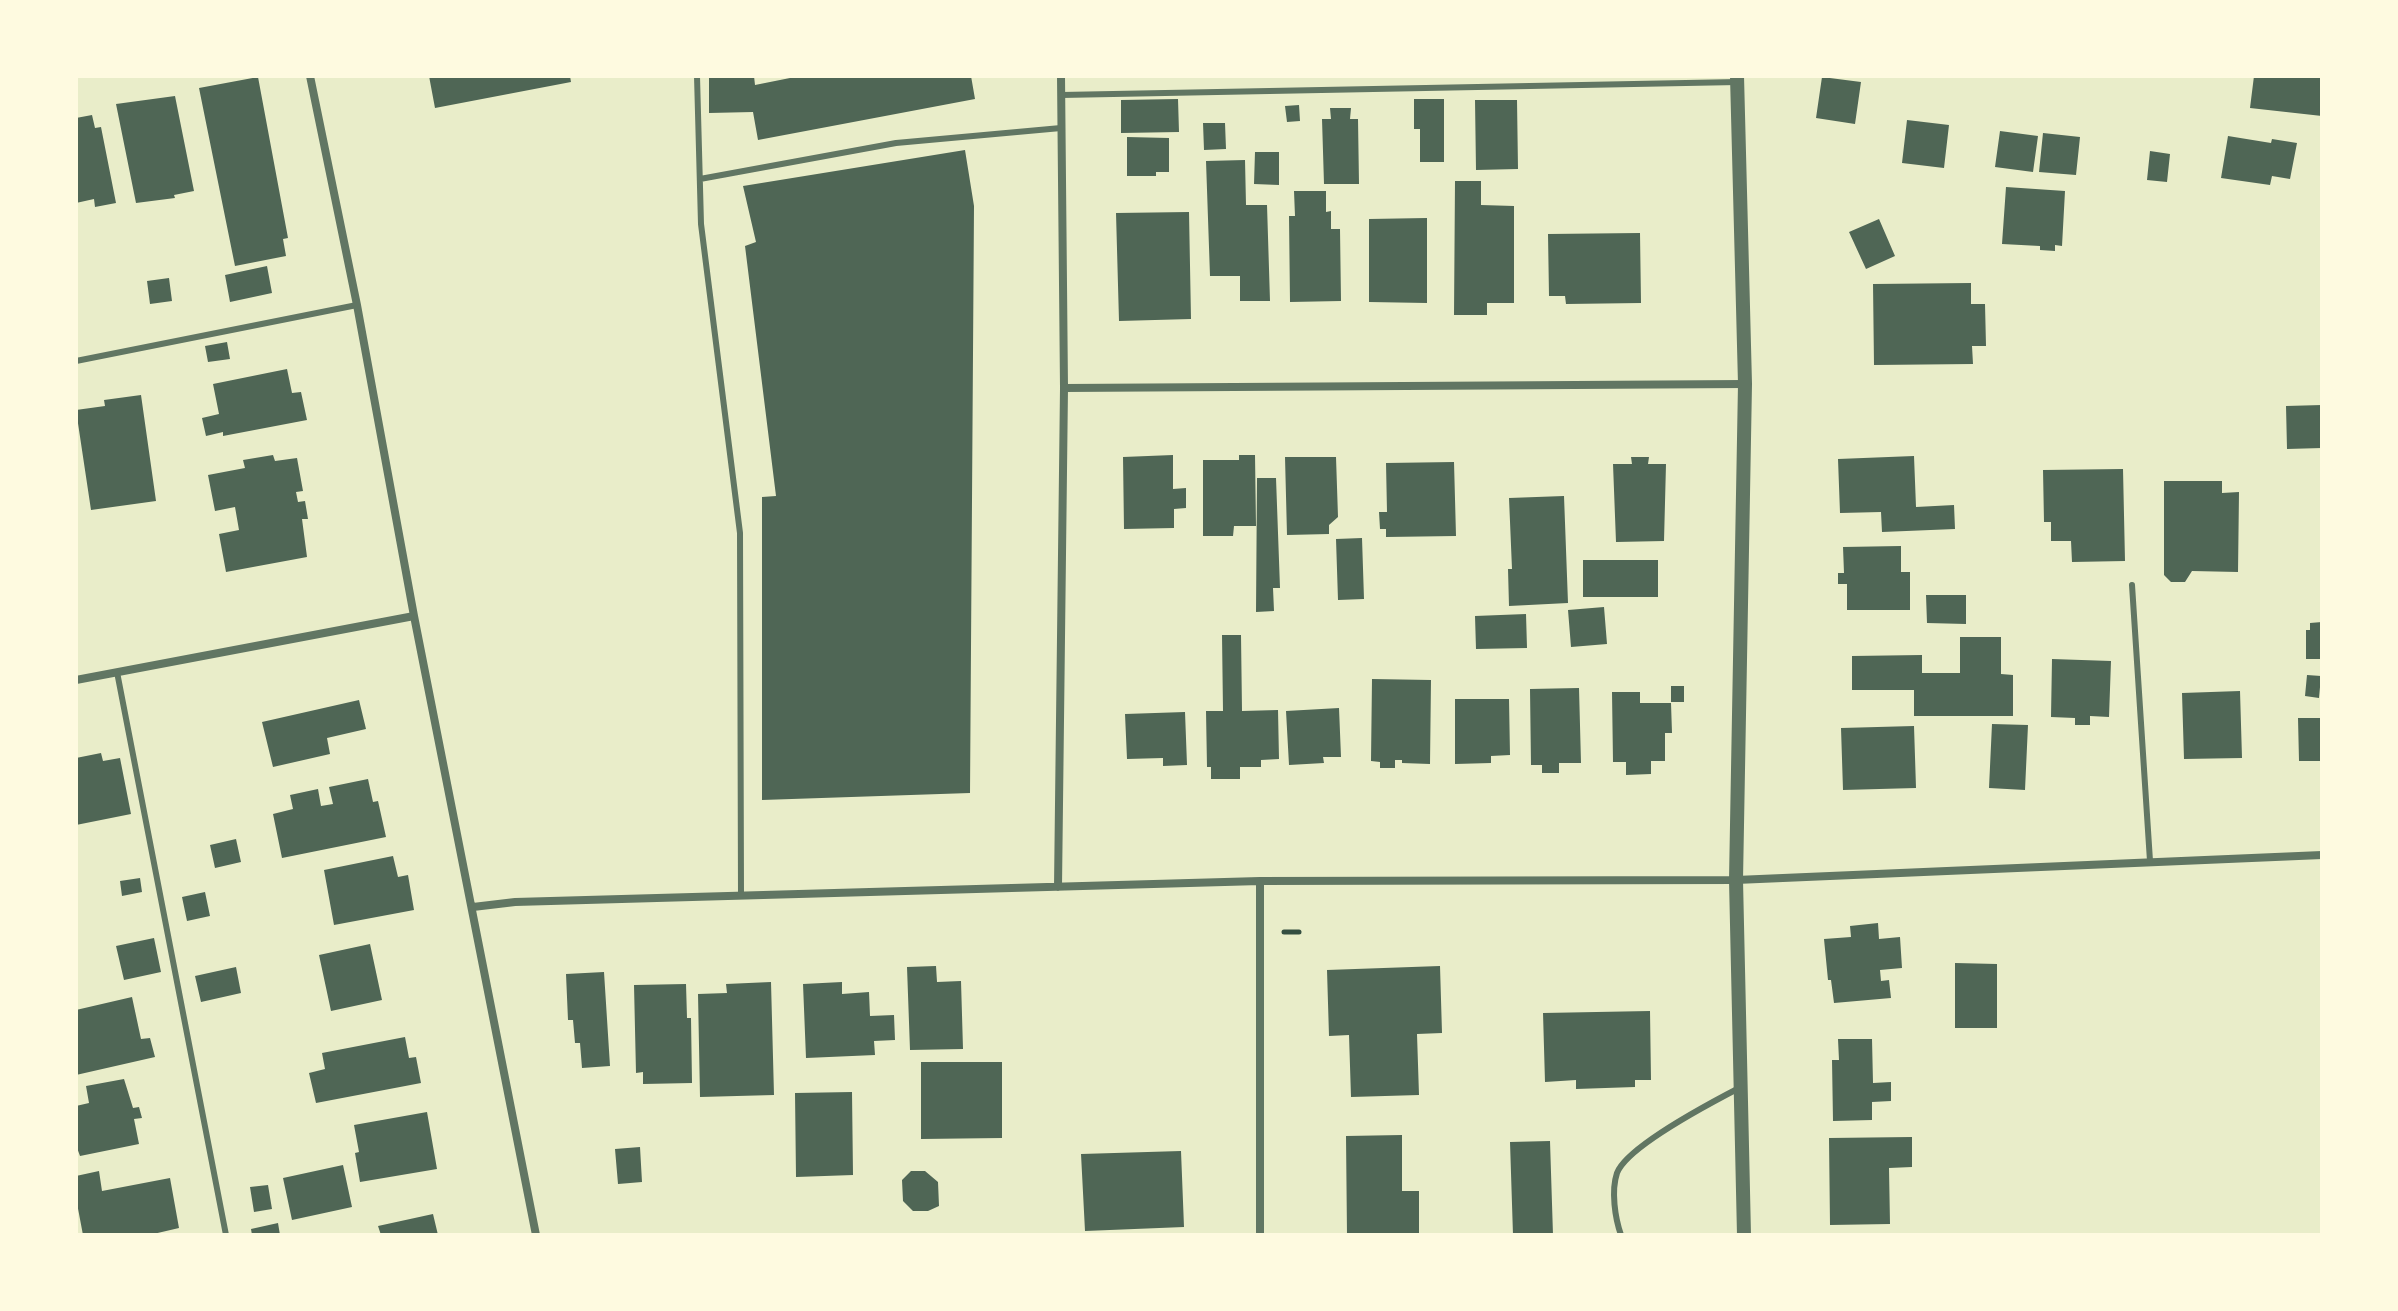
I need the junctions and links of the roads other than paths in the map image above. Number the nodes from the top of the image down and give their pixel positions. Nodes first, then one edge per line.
1 (310, 76) edge
2 (697, 76) edge
3 (1061, 76) edge
4 (1738, 79) edge
5 (1061, 95) junction
6 (1061, 128) junction
7 (700, 179) junction
8 (357, 305) junction
9 (76, 361) edge
10 (1745, 384) junction
11 (1064, 388) junction
12 (2132, 585) dead end
13 (414, 616) junction
14 (117, 672) junction
15 (76, 680) edge
16 (2322, 855) edge
17 (2150, 861) junction
18 (1736, 880) junction
19 (1260, 881) junction
20 (1058, 887) junction
21 (741, 896) junction
22 (473, 907) junction
23 (1741, 1087) junction
24 (226, 1235) edge
25 (536, 1235) edge
26 (1260, 1235) edge
27 (1621, 1235) edge
28 (1744, 1235) edge

1 - 8 street
2 - 7 lane
3 - 5 street
4 - 5 lane
4 - 10 street
5 - 6 street
6 - 7 lane
6 - 11 street
7 - 21 lane
8 - 9 lane
8 - 13 street
10 - 11 street
10 - 18 street
11 - 20 street
12 - 17 lane
13 - 14 street
13 - 22 street
14 - 15 street
14 - 24 lane
16 - 17 street
17 - 18 street
18 - 19 street
18 - 23 street
19 - 20 street
19 - 26 street
20 - 21 street
21 - 22 street
22 - 25 street
23 - 27 lane
23 - 28 street

